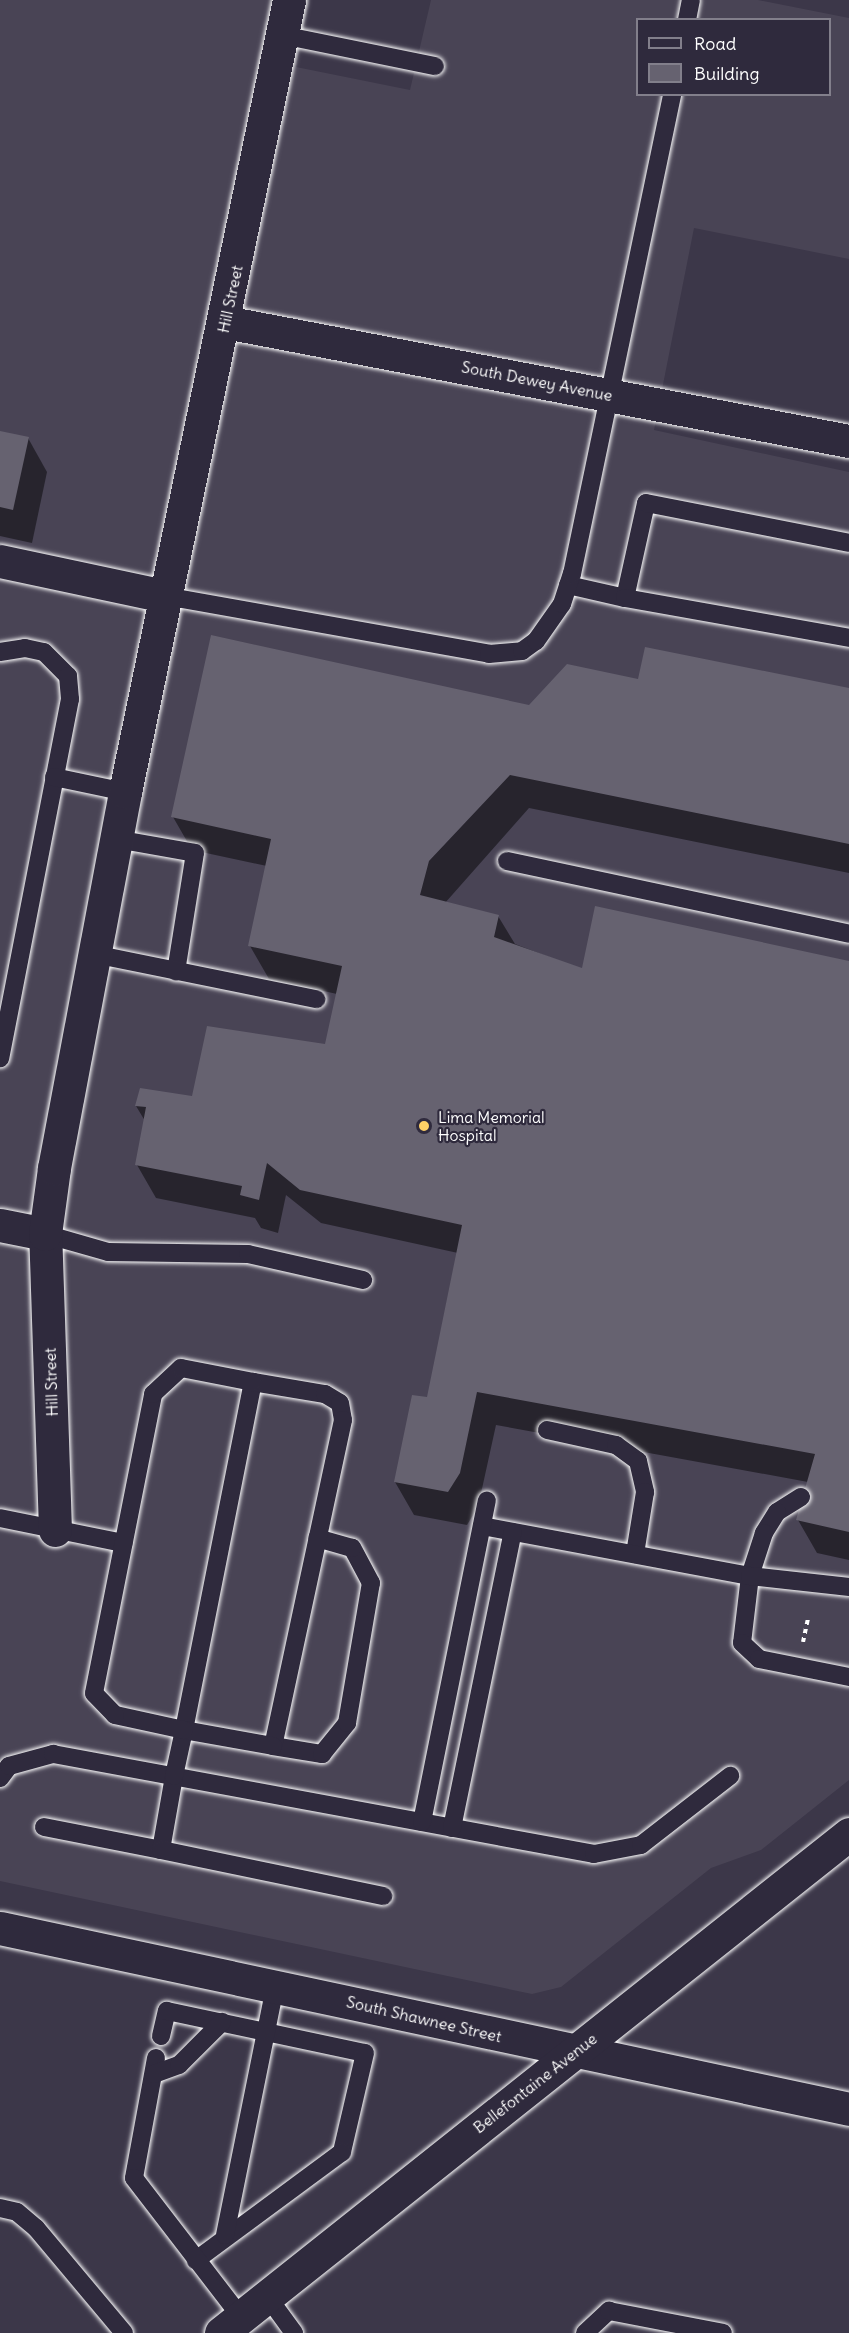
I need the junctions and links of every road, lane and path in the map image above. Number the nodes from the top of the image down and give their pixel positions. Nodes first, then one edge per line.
1 (289, 0) edge
2 (690, 0) edge
3 (687, 18) edge
4 (282, 35) junction
5 (435, 66) dead end
6 (672, 96) edge
7 (225, 322) junction
8 (612, 395) junction
9 (849, 441) edge
10 (849, 543) edge
11 (0, 561) edge
12 (568, 585) junction
13 (165, 596) junction
14 (625, 598) junction
15 (849, 638) edge
16 (0, 652) edge
17 (54, 777) junction
18 (125, 792) junction
19 (116, 839) junction
20 (507, 861) dead end
21 (849, 934) edge
22 (94, 954) junction
23 (176, 971) junction
24 (8, 978) edge
25 (316, 999) dead end
26 (0, 1058) edge
27 (0, 1225) edge
28 (45, 1234) junction
29 (363, 1280) dead end
30 (254, 1382) junction
31 (547, 1430) dead end
32 (801, 1497) dead end
33 (487, 1501) dead end
34 (0, 1518) edge
35 (482, 1526) junction
36 (55, 1530) junction
37 (513, 1532) junction
38 (317, 1538) junction
39 (123, 1543) junction
40 (634, 1554) junction
41 (750, 1576) junction
42 (849, 1587) edge
43 (808, 1619) dead end
44 (802, 1645) dead end
45 (849, 1677) edge
46 (184, 1730) junction
47 (273, 1746) junction
48 (174, 1776) junction
49 (730, 1776) dead end
50 (0, 1778) edge
51 (422, 1822) junction
52 (44, 1827) dead end
53 (452, 1828) junction
54 (849, 1834) edge
55 (160, 1850) junction
56 (383, 1896) dead end
57 (0, 1928) edge
58 (275, 1986) junction
59 (222, 2022) junction
60 (266, 2032) junction
61 (161, 2036) dead end
62 (573, 2053) junction
63 (849, 2109) edge
64 (0, 2208) edge
65 (225, 2235) junction
66 (196, 2259) junction
67 (267, 2296) junction
68 (231, 2325) edge
69 (124, 2333) edge
70 (294, 2333) edge
71 (585, 2333) edge
72 (723, 2333) edge

1 - 4 street, Hill Street
2 - 3 lane
4 - 5 lane
4 - 7 street, Hill Street
6 - 8 lane
7 - 8 street, South Dewey Avenue
7 - 13 street, Hill Street
8 - 9 street, South Dewey Avenue
8 - 12 lane
10 - 14 lane
11 - 13 street
12 - 13 lane
12 - 14 lane
13 - 18 street, Hill Street
14 - 15 lane
16 - 17 lane
17 - 18 lane
17 - 24 lane
18 - 19 street, Hill Street
19 - 22 street, Hill Street
19 - 23 lane
20 - 21 lane
22 - 23 lane
22 - 28 street, Hill Street
23 - 25 lane
24 - 26 lane
27 - 28 street
28 - 29 lane
28 - 36 street, Hill Street
30 - 38 lane
30 - 39 lane
30 - 46 lane
31 - 40 lane
32 - 41 lane
33 - 35 lane
34 - 36 lane
35 - 37 lane
35 - 51 lane
36 - 39 lane
37 - 40 lane
37 - 53 lane
38 - 47 lane
38 - 47 lane
39 - 46 lane
40 - 41 lane
41 - 42 lane
41 - 45 lane
43 - 44 path
46 - 47 lane
46 - 48 lane
48 - 50 lane
48 - 51 lane
48 - 55 lane
49 - 53 lane
51 - 53 lane
52 - 55 lane
54 - 62 street, Bellefontaine Avenue
55 - 56 lane
57 - 58 street, South Shawnee Street
58 - 60 lane
58 - 62 street, South Shawnee Street
59 - 60 lane
59 - 61 lane
59 - 66 lane
60 - 65 lane
60 - 65 lane
62 - 63 street, South Shawnee Street
62 - 67 street, Bellefontaine Avenue
64 - 69 lane
65 - 66 lane
66 - 68 lane
67 - 68 street, Bellefontaine Avenue
67 - 70 lane
71 - 72 lane

